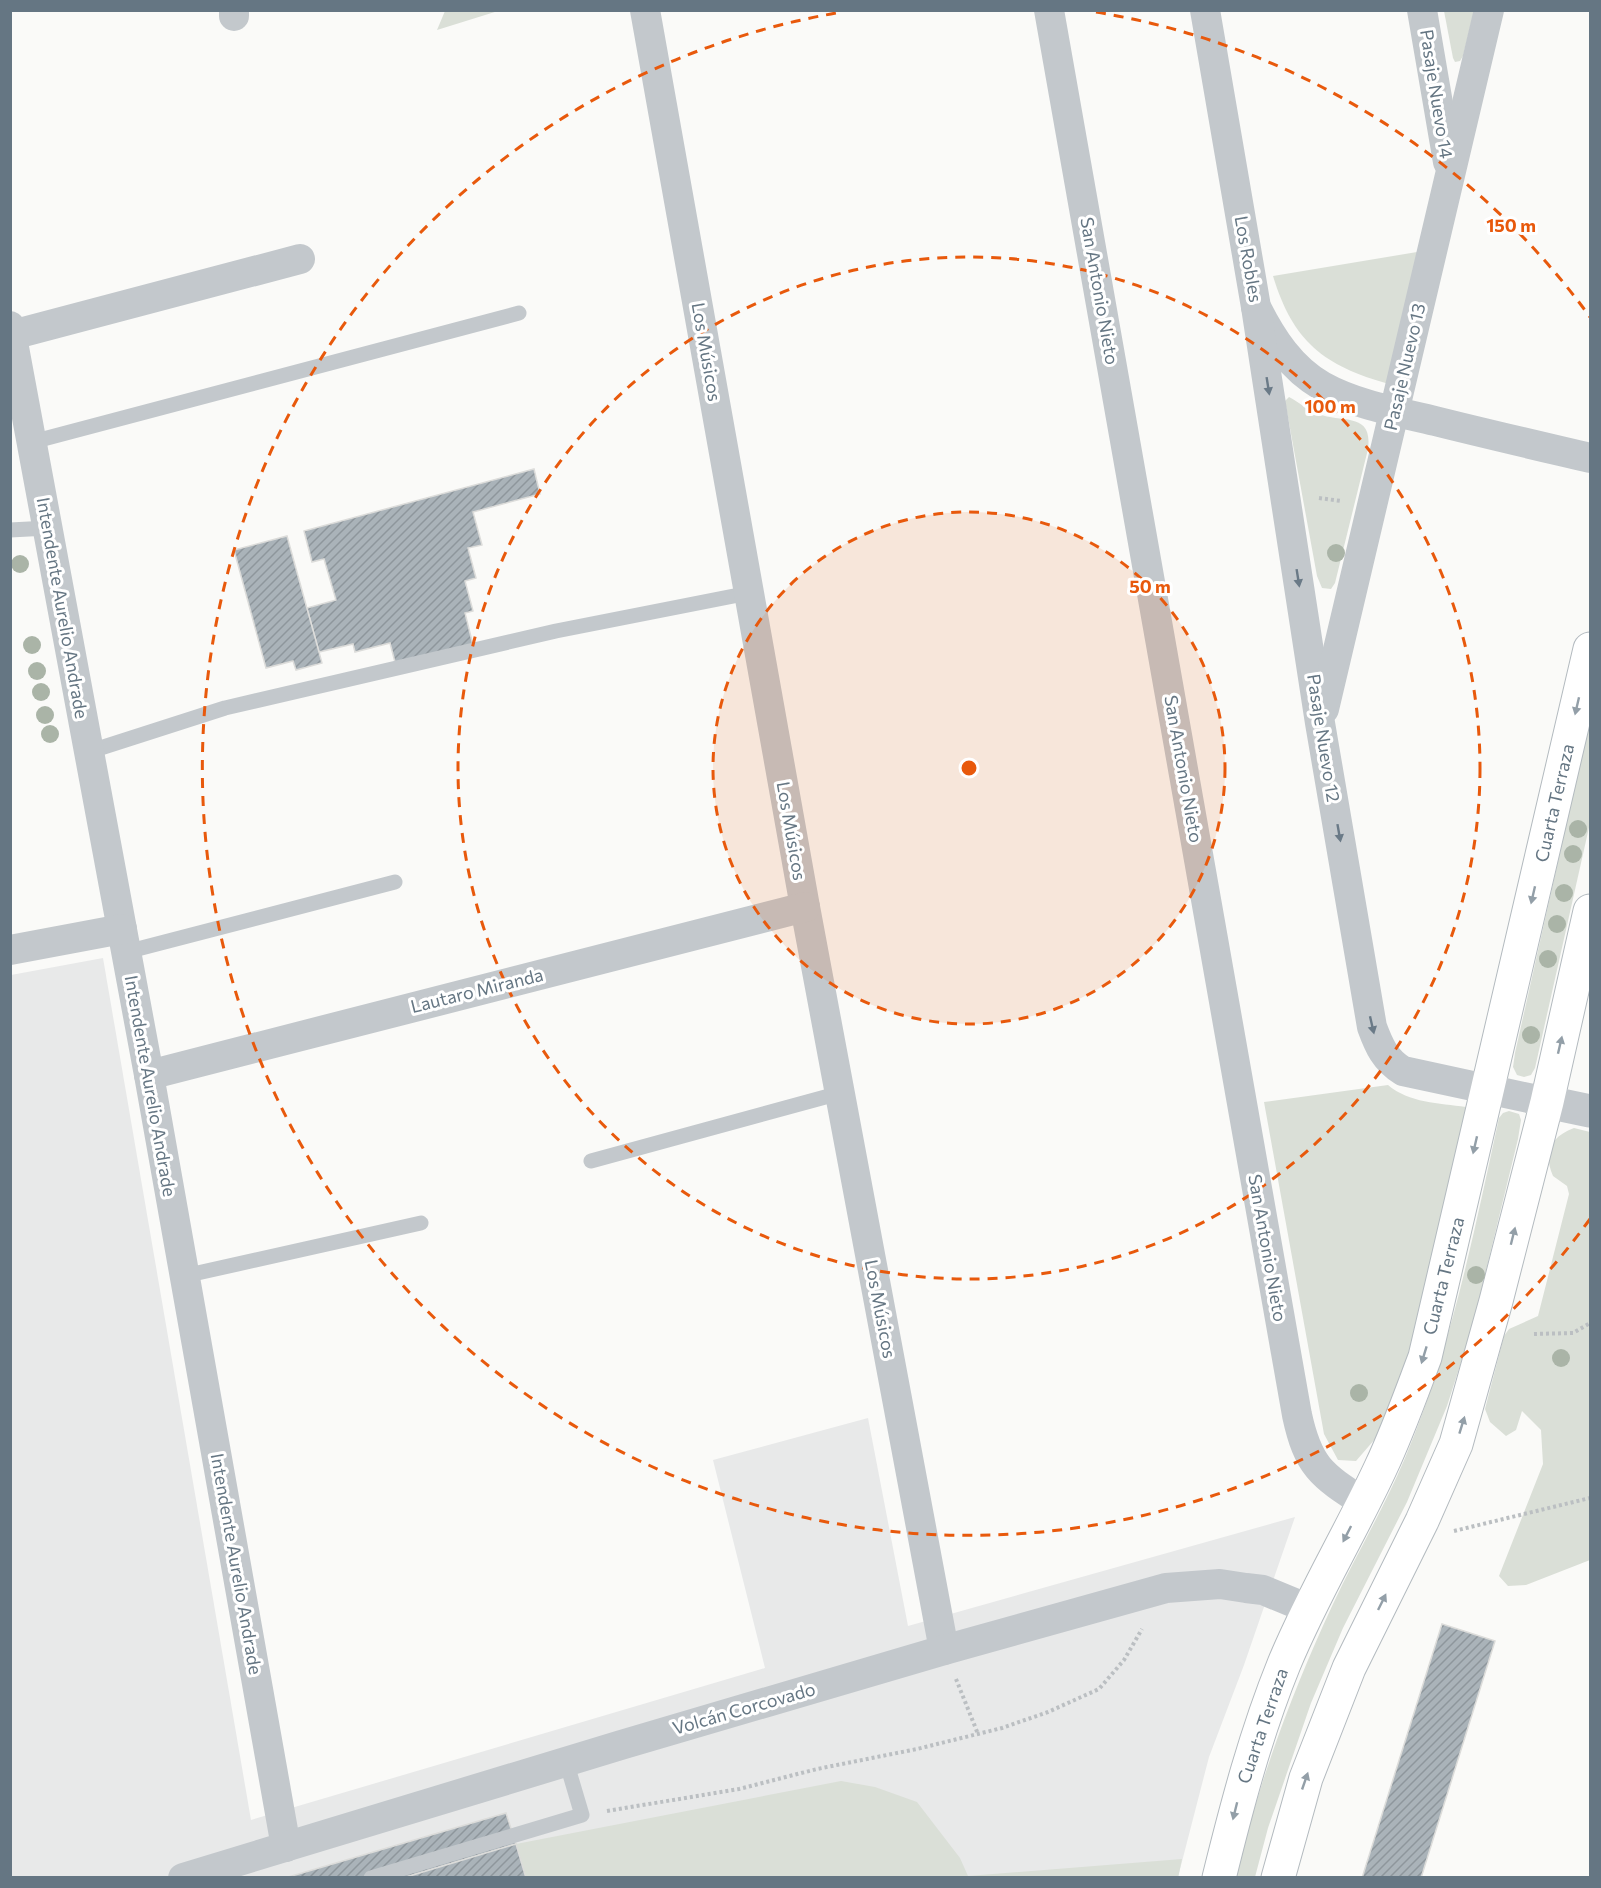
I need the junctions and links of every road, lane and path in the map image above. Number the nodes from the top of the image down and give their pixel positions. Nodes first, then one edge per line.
1 (645, 10) edge
2 (1049, 10) edge
3 (1205, 10) edge
4 (1422, 10) edge
5 (1489, 10) edge
6 (1450, 177) junction
7 (300, 259) dead end
8 (1256, 307) junction
9 (519, 313) dead end
10 (11, 330) edge
11 (1394, 412) junction
12 (32, 442) junction
13 (1590, 459) edge
14 (1285, 494) junction
15 (1371, 504) junction
16 (48, 528) junction
17 (10, 530) edge
18 (749, 593) junction
19 (1590, 648) edge
20 (1320, 723) junction
21 (88, 752) junction
22 (395, 882) dead end
23 (805, 907) junction
24 (1590, 910) edge
25 (124, 941) junction
26 (10, 950) edge
27 (149, 1075) junction
28 (1489, 1088) junction
29 (840, 1093) junction
30 (1546, 1102) junction
31 (1590, 1111) edge
32 (591, 1161) dead end
33 (421, 1222) dead end
34 (184, 1276) junction
35 (1590, 1323) edge
36 (1534, 1334) dead end
37 (1590, 1498) edge
38 (1364, 1502) junction
39 (1450, 1532) dead end
40 (1166, 1588) junction
41 (1309, 1609) junction
42 (944, 1650) junction
43 (978, 1734) junction
44 (566, 1761) junction
45 (582, 1815) junction
46 (286, 1847) junction
47 (219, 1873) edge
48 (183, 1878) edge
49 (371, 1878) edge
50 (1219, 1878) edge
51 (1278, 1878) edge

1 - 18 street, Los Músicos
2 - 38 street, San Antonio Nieto
3 - 8 street, Los Robles
4 - 6 street, Pasaje Nuevo 14
5 - 6 street, Pasaje Nuevo 13
6 - 11 street, Pasaje Nuevo 13
7 - 10 street
8 - 11 street, Los Robles
8 -> 14 street, Pasaje Nuevo 12
9 - 12 lane
10 - 12 street, Intendente Aurelio Andrade
11 - 13 street, Los Robles
11 - 15 street, Pasaje Nuevo 13
12 - 16 street, Intendente Aurelio Andrade
14 - 15 path
14 -> 20 street, Pasaje Nuevo 12
15 - 20 street, Pasaje Nuevo 13
16 - 17 lane
16 - 21 street, Intendente Aurelio Andrade
18 - 21 lane
18 - 23 street, Los Músicos
19 -> 28 main road, Cuarta Terraza
20 -> 28 street, Pasaje Nuevo 12
21 - 25 street, Intendente Aurelio Andrade
22 - 25 lane
23 - 27 street, Lautaro Miranda
23 - 29 street, Los Músicos
30 -> 24 main road
25 - 26 street
25 - 27 street, Intendente Aurelio Andrade
27 - 34 street, Intendente Aurelio Andrade
28 - 30 street
28 -> 38 main road, Cuarta Terraza
29 - 32 lane
29 - 42 street, Los Músicos
30 - 31 street
51 -> 30 main road
33 - 34 lane
34 - 46 street, Intendente Aurelio Andrade
35 - 36 path
37 - 39 path
38 -> 41 main road, Cuarta Terraza
40 - 41 street, Volcán Corcovado
40 - 42 street, Volcán Corcovado
40 - 43 path
41 -> 50 main road, Cuarta Terraza
42 - 43 path
42 - 44 street, Volcán Corcovado
43 - 45 path
44 - 45 lane
44 - 46 street, Volcán Corcovado
45 - 49 lane
46 - 47 street, Volcán Corcovado
47 - 48 street, Volcán Corcovado

